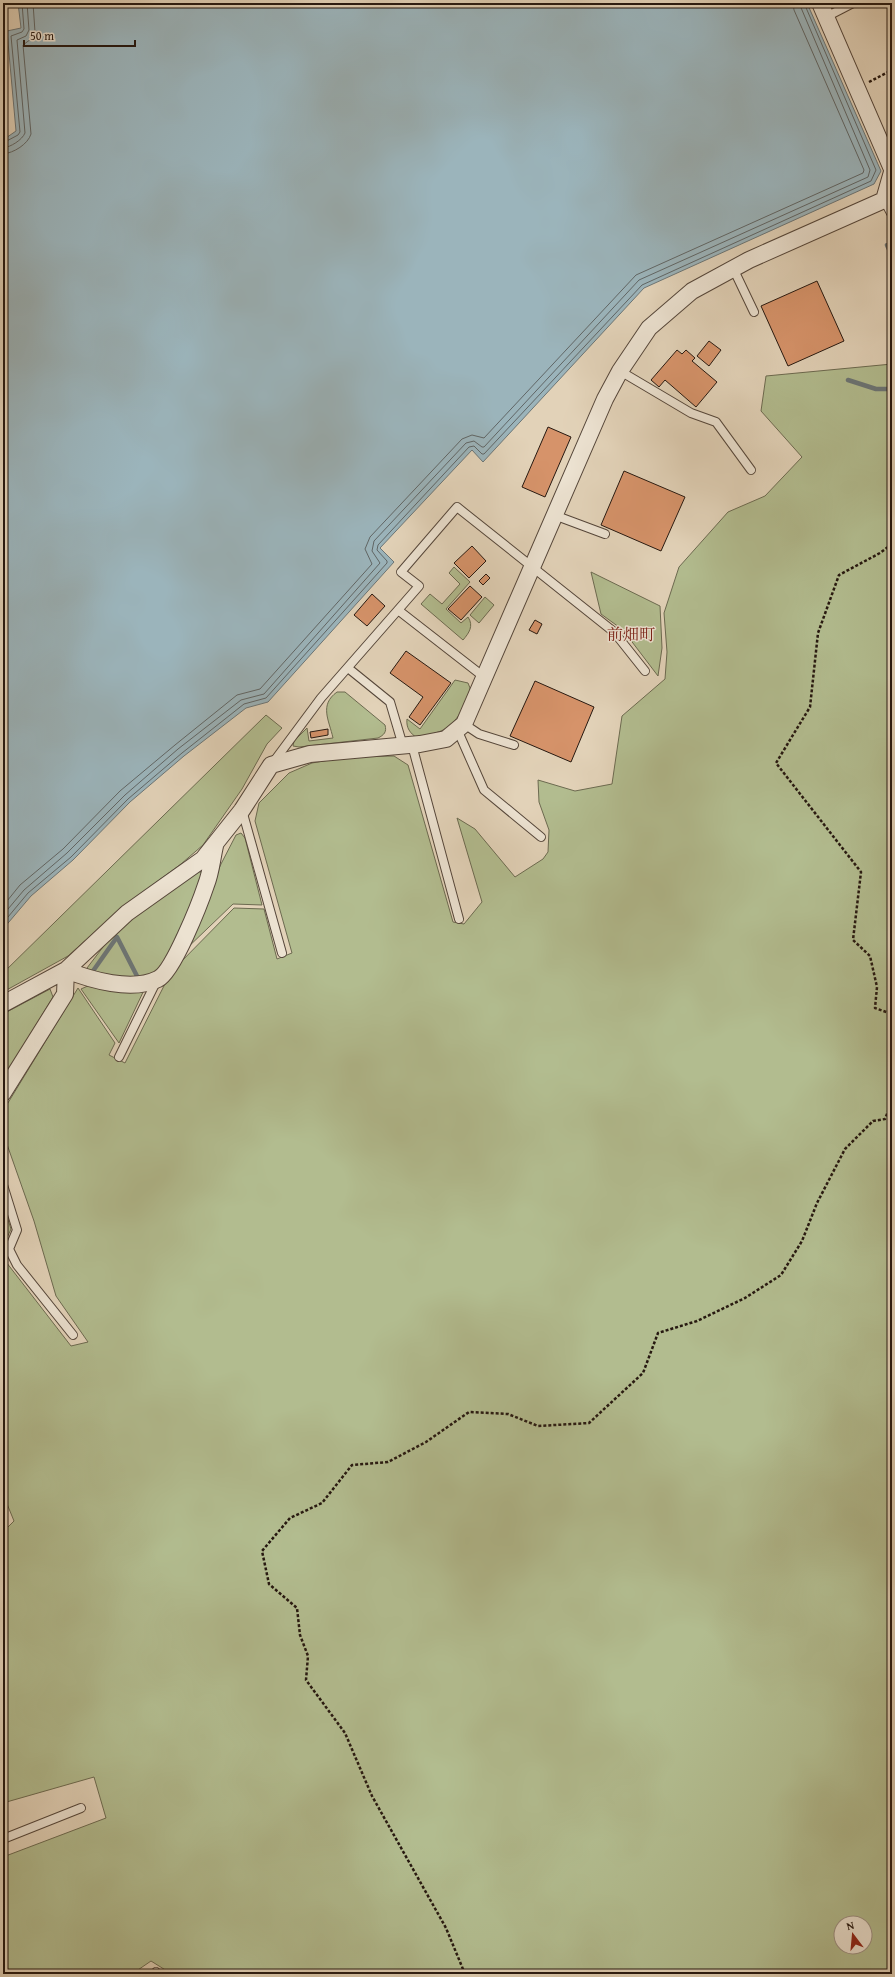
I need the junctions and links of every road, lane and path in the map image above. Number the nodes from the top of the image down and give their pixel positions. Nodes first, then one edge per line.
1 (853, 3) edge
2 (823, 10) edge
3 (892, 70) edge
4 (857, 88) junction
5 (892, 171) edge
6 (884, 200) junction
7 (892, 215) edge
8 (734, 268) junction
9 (754, 312) dead end
10 (620, 371) junction
11 (751, 470) dead end
12 (554, 515) junction
13 (605, 534) dead end
14 (892, 544) edge
15 (532, 566) junction
16 (398, 610) junction
17 (348, 668) junction
18 (645, 671) dead end
19 (484, 677) junction
20 (460, 727) junction
21 (407, 746) junction
22 (514, 746) dead end
23 (271, 765) junction
24 (242, 810) junction
25 (540, 837) dead end
26 (216, 842) junction
27 (459, 919) dead end
28 (282, 953) dead end
29 (66, 970) junction
30 (157, 980) junction
31 (3, 1004) edge
32 (892, 1014) edge
33 (119, 1057) dead end
34 (3, 1093) edge
35 (892, 1102) edge
36 (3, 1185) edge
37 (6, 1248) edge
38 (73, 1335) dead end
39 (81, 1808) dead end
40 (3, 1839) edge
41 (464, 1974) edge

1 - 2 lane
2 - 4 street
3 - 4 path
4 - 5 street
5 - 6 street
6 - 7 lane
6 - 8 street
8 - 9 lane
8 - 10 street
10 - 11 lane
10 - 12 street
12 - 13 lane
12 - 15 street
14 - 32 path
15 - 16 lane
15 - 18 lane
15 - 19 street
16 - 17 lane
16 - 19 lane
17 - 21 lane
17 - 23 lane
19 - 20 street
20 - 21 street
20 - 22 lane
20 - 25 lane
21 - 23 street
21 - 27 lane
23 - 24 street
24 - 26 street
24 - 28 lane
26 - 29 street
26 - 30 street
29 - 30 street
29 - 31 street
29 - 34 street
30 - 33 lane
35 - 41 path
36 - 37 lane
37 - 38 lane
39 - 40 lane

